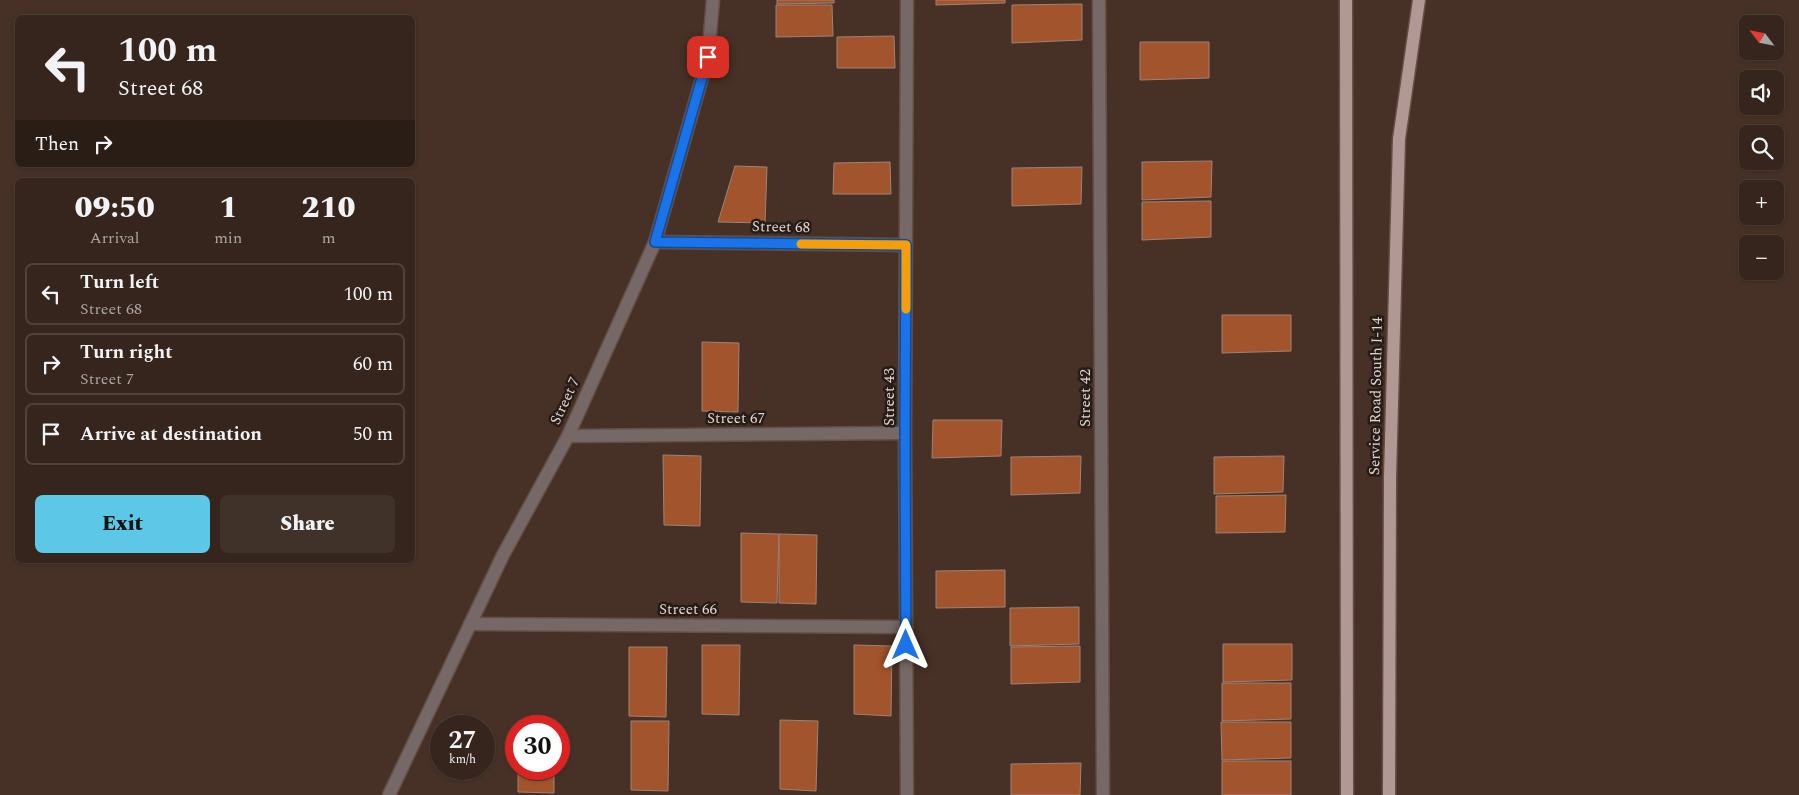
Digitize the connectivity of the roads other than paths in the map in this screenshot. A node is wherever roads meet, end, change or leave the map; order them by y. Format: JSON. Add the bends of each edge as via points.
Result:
{"nodes":[{"id":1,"x":713,"y":0,"type":"edge"},
{"id":2,"x":907,"y":0,"type":"edge"},
{"id":3,"x":1099,"y":0,"type":"edge"},
{"id":4,"x":1346,"y":0,"type":"edge"},
{"id":5,"x":1419,"y":0,"type":"edge"},
{"id":6,"x":655,"y":242,"type":"junction"},
{"id":7,"x":906,"y":245,"type":"junction"},
{"id":8,"x":905,"y":433,"type":"junction"},
{"id":9,"x":568,"y":436,"type":"junction"},
{"id":10,"x":470,"y":624,"type":"junction"},
{"id":11,"x":906,"y":627,"type":"junction"},
{"id":12,"x":389,"y":795,"type":"edge"},
{"id":13,"x":907,"y":795,"type":"edge"},
{"id":14,"x":1103,"y":795,"type":"edge"},
{"id":15,"x":1347,"y":795,"type":"edge"},
{"id":16,"x":1389,"y":795,"type":"edge"}],
"edges":[{"from":1,"to":6,"type":"street","name":"Street 7","via":[[708,57]]},
{"from":2,"to":7,"type":"street","name":"Street 43"},
{"from":3,"to":14,"type":"street","name":"Street 42"},
{"from":4,"to":15,"type":"main road","name":"Service Road South I-14"},
{"from":5,"to":16,"type":"main road","name":"Service Road South I-14","via":[[1399,139],[1390,478]]},
{"from":6,"to":7,"type":"street","name":"Street 68"},
{"from":6,"to":9,"type":"street","name":"Street 7"},
{"from":7,"to":8,"type":"street","name":"Street 43"},
{"from":8,"to":9,"type":"street","name":"Street 67"},
{"from":8,"to":11,"type":"street","name":"Street 43"},
{"from":9,"to":10,"type":"street","name":"Street 7","via":[[503,555]]},
{"from":10,"to":11,"type":"street","name":"Street 66"},
{"from":10,"to":12,"type":"street","name":"Street 7"},
{"from":11,"to":13,"type":"street","name":"Street 43"}]}
